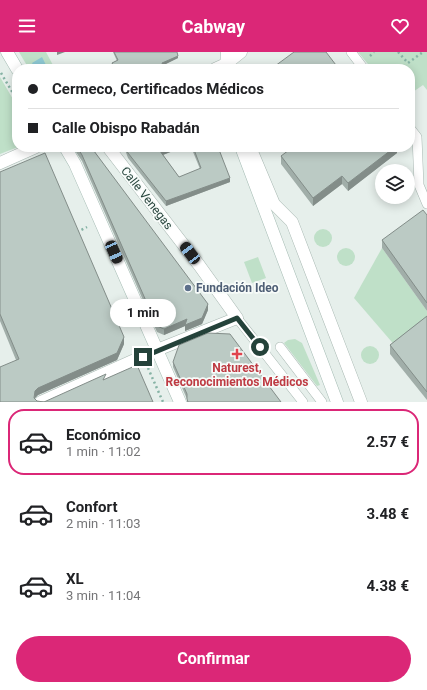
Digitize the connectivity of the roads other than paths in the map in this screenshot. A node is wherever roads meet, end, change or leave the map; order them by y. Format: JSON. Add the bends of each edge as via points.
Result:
{"nodes":[{"id":1,"x":7,"y":52,"type":"edge"},
{"id":2,"x":241,"y":52,"type":"edge"},
{"id":3,"x":351,"y":52,"type":"edge"},
{"id":4,"x":14,"y":64,"type":"edge"},
{"id":5,"x":223,"y":64,"type":"edge"},
{"id":6,"x":360,"y":64,"type":"edge"},
{"id":7,"x":415,"y":134,"type":"edge"},
{"id":8,"x":25,"y":152,"type":"edge"},
{"id":9,"x":68,"y":152,"type":"edge"},
{"id":10,"x":112,"y":152,"type":"edge"},
{"id":11,"x":243,"y":152,"type":"edge"},
{"id":12,"x":252,"y":152,"type":"edge"},
{"id":13,"x":0,"y":163,"type":"edge"},
{"id":14,"x":427,"y":204,"type":"edge"},
{"id":15,"x":237,"y":318,"type":"junction"},
{"id":16,"x":280,"y":347,"type":"dead end"},
{"id":17,"x":158,"y":350,"type":"junction"},
{"id":18,"x":309,"y":387,"type":"junction"},
{"id":19,"x":41,"y":402,"type":"edge"},
{"id":20,"x":180,"y":402,"type":"edge"},
{"id":21,"x":303,"y":402,"type":"edge"},
{"id":22,"x":311,"y":402,"type":"edge"},
{"id":23,"x":322,"y":402,"type":"edge"},
{"id":24,"x":337,"y":402,"type":"edge"},
{"id":25,"x":361,"y":402,"type":"edge"}],
"edges":[{"from":1,"to":4,"type":"street"},
{"from":2,"to":5,"type":"street"},
{"from":3,"to":6,"type":"lane"},
{"from":7,"to":14,"type":"lane","via":[[419,185]]},
{"from":8,"to":13,"type":"street"},
{"from":9,"to":17,"type":"street"},
{"from":10,"to":15,"type":"street","name":"Calle Venegas"},
{"from":11,"to":24,"type":"street"},
{"from":12,"to":25,"type":"street","via":[[274,204],[292,222]]},
{"from":15,"to":17,"type":"street"},
{"from":15,"to":21,"type":"lane","name":"Calle Venegas"},
{"from":16,"to":18,"type":"lane"},
{"from":17,"to":19,"type":"street"},
{"from":17,"to":20,"type":"street"},
{"from":18,"to":22,"type":"lane"},
{"from":18,"to":23,"type":"lane"}]}
